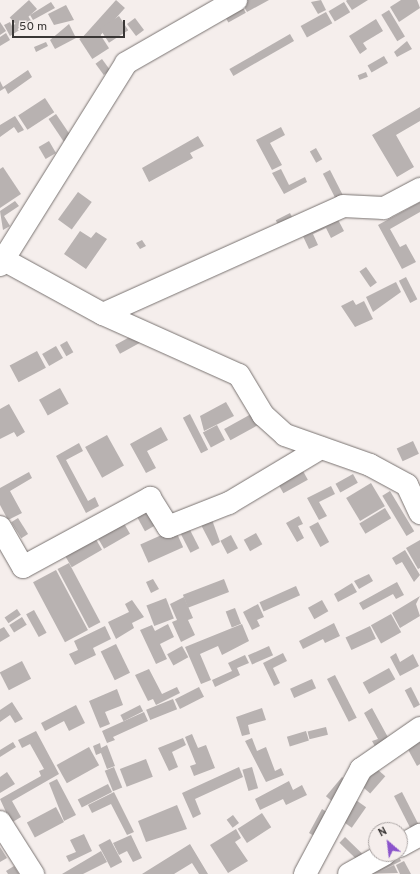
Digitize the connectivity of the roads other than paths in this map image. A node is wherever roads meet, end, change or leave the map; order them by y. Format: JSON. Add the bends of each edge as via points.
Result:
{"nodes":[{"id":1,"x":236,"y":0,"type":"edge"},
{"id":2,"x":420,"y":189,"type":"edge"},
{"id":3,"x":3,"y":263,"type":"edge"},
{"id":4,"x":103,"y":314,"type":"junction"},
{"id":5,"x":320,"y":448,"type":"junction"},
{"id":6,"x":413,"y":484,"type":"edge"},
{"id":7,"x":420,"y":514,"type":"edge"},
{"id":8,"x":0,"y":527,"type":"edge"},
{"id":9,"x":420,"y":728,"type":"edge"},
{"id":10,"x":0,"y":822,"type":"edge"},
{"id":11,"x":420,"y":835,"type":"edge"},
{"id":12,"x":408,"y":842,"type":"edge"},
{"id":13,"x":371,"y":862,"type":"edge"},
{"id":14,"x":33,"y":874,"type":"edge"},
{"id":15,"x":305,"y":874,"type":"edge"},
{"id":16,"x":349,"y":874,"type":"edge"}],
"edges":[{"from":1,"to":3,"type":"street","via":[[126,63]]},
{"from":2,"to":4,"type":"street","via":[[384,208],[343,206]]},
{"from":3,"to":4,"type":"street"},
{"from":4,"to":5,"type":"street","via":[[239,375],[263,415],[285,435]]},
{"from":5,"to":6,"type":"street","via":[[370,465]]},
{"from":5,"to":8,"type":"street","via":[[229,503],[168,527],[150,498],[23,566]]},
{"from":6,"to":7,"type":"street"},
{"from":9,"to":15,"type":"street","via":[[361,769]]},
{"from":10,"to":14,"type":"street"},
{"from":11,"to":12,"type":"street"},
{"from":13,"to":16,"type":"street"}]}
